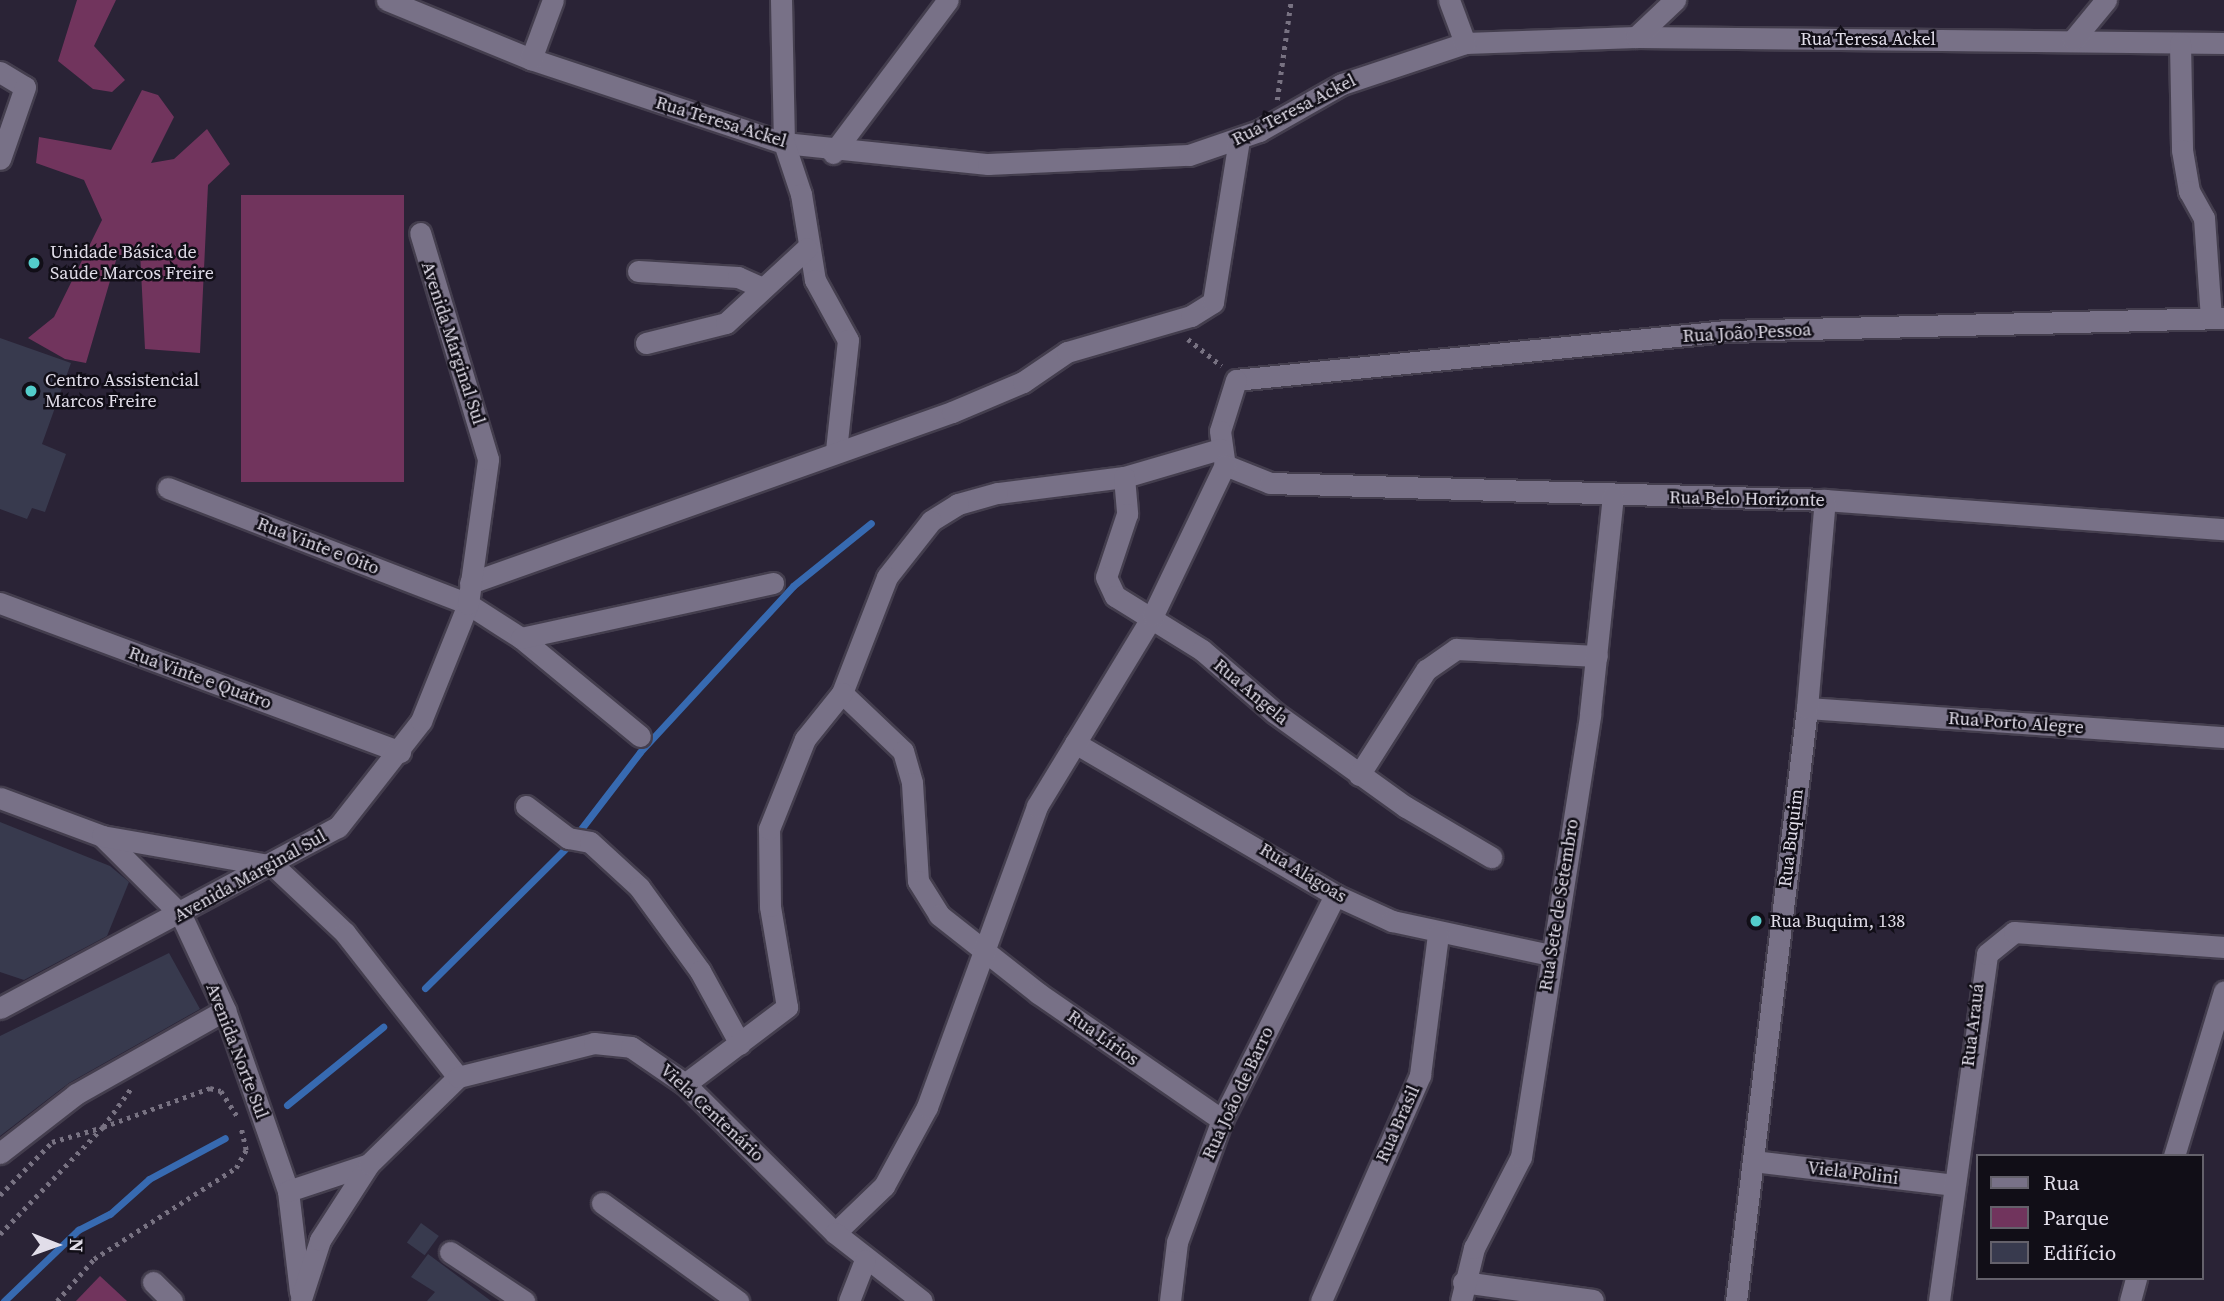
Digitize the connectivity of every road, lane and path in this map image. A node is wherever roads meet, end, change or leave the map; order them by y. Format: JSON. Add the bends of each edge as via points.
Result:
{"nodes":[{"id":1,"x":387,"y":0,"type":"edge"},
{"id":2,"x":553,"y":0,"type":"edge"},
{"id":3,"x":781,"y":0,"type":"edge"},
{"id":4,"x":948,"y":0,"type":"edge"},
{"id":5,"x":1292,"y":0,"type":"edge"},
{"id":6,"x":1449,"y":0,"type":"edge"},
{"id":7,"x":1675,"y":0,"type":"edge"},
{"id":8,"x":2106,"y":0,"type":"edge"},
{"id":9,"x":1636,"y":37,"type":"junction"},
{"id":10,"x":2073,"y":40,"type":"junction"},
{"id":11,"x":1465,"y":43,"type":"junction"},
{"id":12,"x":2180,"y":43,"type":"junction"},
{"id":13,"x":2224,"y":43,"type":"edge"},
{"id":14,"x":531,"y":59,"type":"junction"},
{"id":15,"x":0,"y":72,"type":"edge"},
{"id":16,"x":1276,"y":121,"type":"junction"},
{"id":17,"x":1239,"y":140,"type":"junction"},
{"id":18,"x":783,"y":143,"type":"junction"},
{"id":19,"x":833,"y":153,"type":"junction"},
{"id":20,"x":0,"y":159,"type":"edge"},
{"id":21,"x":420,"y":233,"type":"dead end"},
{"id":22,"x":807,"y":248,"type":"junction"},
{"id":23,"x":638,"y":271,"type":"dead end"},
{"id":24,"x":763,"y":288,"type":"junction"},
{"id":25,"x":2218,"y":318,"type":"edge"},
{"id":26,"x":1181,"y":319,"type":"junction"},
{"id":27,"x":646,"y":343,"type":"dead end"},
{"id":28,"x":1233,"y":382,"type":"junction"},
{"id":29,"x":836,"y":450,"type":"junction"},
{"id":30,"x":1223,"y":457,"type":"junction"},
{"id":31,"x":1124,"y":477,"type":"junction"},
{"id":32,"x":168,"y":488,"type":"dead end"},
{"id":33,"x":1614,"y":496,"type":"junction"},
{"id":34,"x":1825,"y":500,"type":"junction"},
{"id":35,"x":2224,"y":529,"type":"edge"},
{"id":36,"x":773,"y":583,"type":"dead end"},
{"id":37,"x":469,"y":594,"type":"junction"},
{"id":38,"x":0,"y":603,"type":"edge"},
{"id":39,"x":1153,"y":615,"type":"junction"},
{"id":40,"x":521,"y":638,"type":"junction"},
{"id":41,"x":1597,"y":656,"type":"junction"},
{"id":42,"x":842,"y":693,"type":"junction"},
{"id":43,"x":1807,"y":708,"type":"junction"},
{"id":44,"x":640,"y":736,"type":"dead end"},
{"id":45,"x":2224,"y":737,"type":"edge"},
{"id":46,"x":1076,"y":743,"type":"junction"},
{"id":47,"x":400,"y":752,"type":"junction"},
{"id":48,"x":1359,"y":775,"type":"junction"},
{"id":49,"x":0,"y":798,"type":"edge"},
{"id":50,"x":526,"y":806,"type":"dead end"},
{"id":51,"x":102,"y":836,"type":"junction"},
{"id":52,"x":1491,"y":857,"type":"dead end"},
{"id":53,"x":274,"y":866,"type":"junction"},
{"id":54,"x":1335,"y":895,"type":"junction"},
{"id":55,"x":181,"y":915,"type":"junction"},
{"id":56,"x":1438,"y":936,"type":"junction"},
{"id":57,"x":2224,"y":947,"type":"edge"},
{"id":58,"x":987,"y":953,"type":"junction"},
{"id":59,"x":1550,"y":955,"type":"junction"},
{"id":60,"x":2224,"y":991,"type":"edge"},
{"id":61,"x":0,"y":1007,"type":"edge"},
{"id":62,"x":225,"y":1010,"type":"junction"},
{"id":63,"x":740,"y":1044,"type":"junction"},
{"id":64,"x":139,"y":1077,"type":"dead end"},
{"id":65,"x":458,"y":1077,"type":"junction"},
{"id":66,"x":685,"y":1084,"type":"junction"},
{"id":67,"x":1222,"y":1120,"type":"junction"},
{"id":68,"x":103,"y":1128,"type":"junction"},
{"id":69,"x":0,"y":1153,"type":"edge"},
{"id":70,"x":2175,"y":1154,"type":"edge"},
{"id":71,"x":1753,"y":1161,"type":"junction"},
{"id":72,"x":369,"y":1164,"type":"junction"},
{"id":73,"x":1953,"y":1185,"type":"junction"},
{"id":74,"x":288,"y":1191,"type":"junction"},
{"id":75,"x":0,"y":1195,"type":"edge"},
{"id":76,"x":603,"y":1203,"type":"dead end"},
{"id":77,"x":835,"y":1233,"type":"junction"},
{"id":78,"x":0,"y":1234,"type":"edge"},
{"id":79,"x":450,"y":1252,"type":"dead end"},
{"id":80,"x":865,"y":1260,"type":"junction"},
{"id":81,"x":2135,"y":1280,"type":"edge"},
{"id":82,"x":153,"y":1282,"type":"dead end"},
{"id":83,"x":1462,"y":1291,"type":"edge"},
{"id":84,"x":301,"y":1300,"type":"edge"},
{"id":85,"x":1593,"y":1300,"type":"edge"},
{"id":86,"x":57,"y":1301,"type":"edge"},
{"id":87,"x":172,"y":1301,"type":"edge"},
{"id":88,"x":524,"y":1301,"type":"edge"},
{"id":89,"x":738,"y":1301,"type":"edge"},
{"id":90,"x":849,"y":1301,"type":"edge"},
{"id":91,"x":922,"y":1301,"type":"edge"},
{"id":92,"x":1170,"y":1301,"type":"edge"},
{"id":93,"x":1321,"y":1301,"type":"edge"},
{"id":94,"x":1736,"y":1301,"type":"edge"},
{"id":95,"x":1939,"y":1301,"type":"edge"},
{"id":96,"x":2130,"y":1301,"type":"edge"}],
"edges":[{"from":1,"to":14,"type":"street","name":"Rua Teresa Ackel"},
{"from":2,"to":14,"type":"street"},
{"from":3,"to":18,"type":"street"},
{"from":4,"to":19,"type":"street"},
{"from":5,"to":16,"type":"path","via":[[1291,33],[1277,73]]},
{"from":6,"to":11,"type":"street"},
{"from":7,"to":9,"type":"street"},
{"from":8,"to":10,"type":"street"},
{"from":9,"to":10,"type":"street","name":"Rua Teresa Ackel"},
{"from":9,"to":11,"type":"street","name":"Rua Teresa Ackel"},
{"from":10,"to":12,"type":"street","name":"Rua Teresa Ackel"},
{"from":11,"to":16,"type":"street","name":"Rua Teresa Ackel","via":[[1342,84]]},
{"from":12,"to":13,"type":"street","name":"Rua Teresa Ackel"},
{"from":12,"to":25,"type":"street","via":[[2182,150],[2189,191],[2204,218]]},
{"from":14,"to":18,"type":"street","name":"Rua Teresa Ackel"},
{"from":15,"to":20,"type":"street","via":[[24,84]]},
{"from":16,"to":17,"type":"street","name":"Rua Teresa Ackel"},
{"from":17,"to":19,"type":"street","name":"Rua Teresa Ackel","via":[[1189,155],[988,164]]},
{"from":17,"to":26,"type":"street","via":[[1213,302]]},
{"from":18,"to":19,"type":"street","name":"Rua Teresa Ackel"},
{"from":18,"to":22,"type":"street","via":[[801,194]]},
{"from":21,"to":37,"type":"street","name":"Avenida Marginal Sul","via":[[488,459]]},
{"from":22,"to":24,"type":"street"},
{"from":22,"to":29,"type":"street","via":[[815,280],[848,340]]},
{"from":23,"to":24,"type":"street","via":[[738,277]]},
{"from":24,"to":27,"type":"street","via":[[712,330]]},
{"from":25,"to":28,"type":"street","name":"Rua João Pessoa","via":[[1726,331]]},
{"from":26,"to":28,"type":"path","via":[[1187,338],[1213,353]]},
{"from":26,"to":29,"type":"street","via":[[1066,352],[1023,382],[953,412]]},
{"from":28,"to":30,"type":"street","via":[[1222,414]]},
{"from":29,"to":37,"type":"street"},
{"from":30,"to":31,"type":"street"},
{"from":30,"to":33,"type":"street","name":"Rua Belo Horizonte","via":[[1270,483]]},
{"from":30,"to":39,"type":"street"},
{"from":31,"to":39,"type":"street","name":"Rua Angela","via":[[1127,514],[1108,560],[1107,583],[1115,596]]},
{"from":31,"to":42,"type":"street","via":[[997,493],[958,503],[931,521],[887,578]]},
{"from":32,"to":37,"type":"street","name":"Rua Vinte e Oito"},
{"from":33,"to":34,"type":"street","name":"Rua Belo Horizonte"},
{"from":33,"to":41,"type":"street","name":"Rua Sete de Setembro"},
{"from":34,"to":35,"type":"street","name":"Rua Belo Horizonte"},
{"from":34,"to":43,"type":"street","name":"Rua Buquim"},
{"from":36,"to":40,"type":"street"},
{"from":37,"to":40,"type":"street","name":"Rua Vinte e Oito"},
{"from":37,"to":47,"type":"street","name":"Avenida Marginal Sul","via":[[436,689]]},
{"from":38,"to":47,"type":"street","name":"Rua Vinte e Quatro"},
{"from":39,"to":46,"type":"street"},
{"from":39,"to":48,"type":"street","name":"Rua Angela"},
{"from":40,"to":44,"type":"street","name":"Rua Vinte e Oito"},
{"from":41,"to":48,"type":"street","via":[[1456,649],[1426,670]]},
{"from":41,"to":59,"type":"street","name":"Rua Sete de Setembro"},
{"from":42,"to":58,"type":"street","name":"Rua Lírios","via":[[903,751],[912,783],[918,881],[929,903]]},
{"from":42,"to":63,"type":"street","via":[[805,739],[769,829],[770,906],[787,1007]]},
{"from":43,"to":45,"type":"street","name":"Rua Porto Alegre"},
{"from":43,"to":71,"type":"street","name":"Rua Buquim"},
{"from":46,"to":54,"type":"street","name":"Rua Alagoas"},
{"from":46,"to":58,"type":"street","via":[[1037,806]]},
{"from":47,"to":53,"type":"street","name":"Avenida Marginal Sul","via":[[338,827]]},
{"from":48,"to":52,"type":"street","name":"Rua Angela"},
{"from":49,"to":51,"type":"street","name":"Avenida Norte Sul"},
{"from":50,"to":63,"type":"street","via":[[568,838],[590,842],[639,887],[700,971]]},
{"from":51,"to":53,"type":"street","name":"Avenida Norte Sul"},
{"from":51,"to":55,"type":"street","name":"Avenida Norte Sul"},
{"from":53,"to":55,"type":"street","name":"Avenida Marginal Sul"},
{"from":53,"to":65,"type":"street","via":[[345,933]]},
{"from":54,"to":56,"type":"street","name":"Rua Alagoas"},
{"from":54,"to":67,"type":"street","name":"Rua João de Barro"},
{"from":55,"to":61,"type":"street","name":"Avenida Marginal Sul"},
{"from":55,"to":62,"type":"street","name":"Avenida Norte Sul"},
{"from":56,"to":59,"type":"street","name":"Rua Alagoas"},
{"from":56,"to":93,"type":"street","name":"Rua Brasil","via":[[1420,1075]]},
{"from":57,"to":73,"type":"street","name":"Rua Arauá","via":[[2014,932],[1999,940],[1980,968]]},
{"from":58,"to":67,"type":"street","name":"Rua Lírios"},
{"from":58,"to":77,"type":"street","via":[[921,1119],[884,1186]]},
{"from":59,"to":83,"type":"street","name":"Rua Sete de Setembro","via":[[1521,1157]]},
{"from":60,"to":70,"type":"street"},
{"from":62,"to":69,"type":"street","via":[[76,1094]]},
{"from":62,"to":74,"type":"street","name":"Avenida Norte Sul"},
{"from":63,"to":66,"type":"street"},
{"from":64,"to":68,"type":"path"},
{"from":65,"to":66,"type":"street","name":"Viela Centenário","via":[[594,1043],[631,1047]]},
{"from":65,"to":72,"type":"street"},
{"from":66,"to":77,"type":"street","name":"Viela Centenário"},
{"from":67,"to":92,"type":"street","name":"Rua João de Barro","via":[[1177,1242]]},
{"from":68,"to":75,"type":"path","via":[[52,1142]]},
{"from":68,"to":78,"type":"path"},
{"from":68,"to":86,"type":"path","via":[[210,1088],[221,1091],[240,1122],[246,1150],[236,1168],[138,1237],[94,1259]]},
{"from":71,"to":73,"type":"street","name":"Viela Polini"},
{"from":71,"to":94,"type":"street","name":"Rua Buquim"},
{"from":72,"to":74,"type":"street"},
{"from":72,"to":84,"type":"street","via":[[320,1240]]},
{"from":73,"to":95,"type":"street","name":"Rua Arauá"},
{"from":74,"to":84,"type":"street","name":"Avenida Norte Sul"},
{"from":76,"to":89,"type":"street"},
{"from":77,"to":80,"type":"street","name":"Viela Centenário"},
{"from":79,"to":88,"type":"street"},
{"from":80,"to":90,"type":"street"},
{"from":80,"to":91,"type":"street","name":"Viela Centenário"},
{"from":81,"to":96,"type":"street"},
{"from":82,"to":87,"type":"street"},
{"from":83,"to":85,"type":"street"}]}
